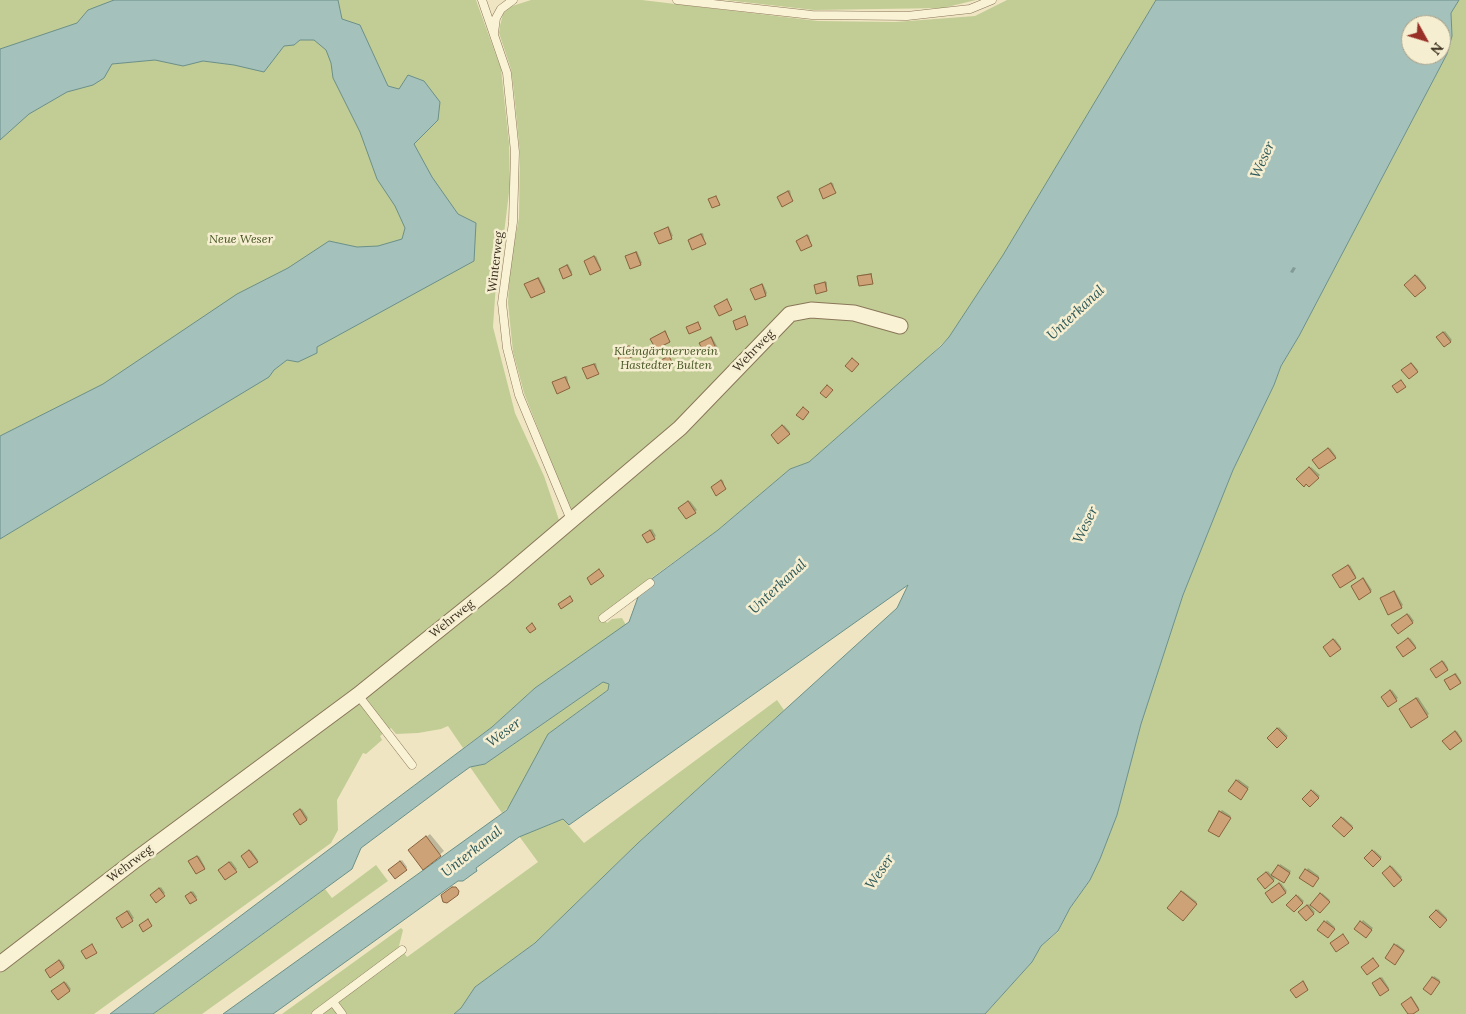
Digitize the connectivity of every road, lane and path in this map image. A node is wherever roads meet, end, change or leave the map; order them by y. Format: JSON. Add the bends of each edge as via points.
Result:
{"nodes":[{"id":1,"x":482,"y":0,"type":"edge"},
{"id":2,"x":513,"y":0,"type":"edge"},
{"id":3,"x":677,"y":0,"type":"edge"},
{"id":4,"x":992,"y":0,"type":"edge"},
{"id":5,"x":493,"y":34,"type":"junction"},
{"id":6,"x":900,"y":326,"type":"dead end"},
{"id":7,"x":571,"y":520,"type":"junction"},
{"id":8,"x":650,"y":583,"type":"dead end"},
{"id":9,"x":603,"y":618,"type":"dead end"},
{"id":10,"x":358,"y":695,"type":"junction"},
{"id":11,"x":412,"y":765,"type":"dead end"},
{"id":12,"x":402,"y":950,"type":"dead end"},
{"id":13,"x":0,"y":964,"type":"edge"},
{"id":14,"x":333,"y":1002,"type":"junction"},
{"id":15,"x":316,"y":1014,"type":"edge"},
{"id":16,"x":342,"y":1014,"type":"edge"}],
"edges":[{"from":1,"to":5,"type":"lane","name":"Winterweg"},
{"from":2,"to":5,"type":"lane","via":[[501,9]]},
{"from":3,"to":4,"type":"lane","via":[[812,14],[907,16],[970,9]]},
{"from":5,"to":7,"type":"lane","name":"Winterweg","via":[[507,73],[515,152],[513,222],[502,303],[507,348],[519,395]]},
{"from":6,"to":7,"type":"street","name":"Wehrweg","via":[[854,313],[811,310],[790,314],[680,428]]},
{"from":7,"to":10,"type":"street","name":"Wehrweg"},
{"from":8,"to":9,"type":"lane"},
{"from":10,"to":11,"type":"lane"},
{"from":10,"to":13,"type":"street","name":"Wehrweg"},
{"from":12,"to":14,"type":"lane"},
{"from":14,"to":15,"type":"lane"},
{"from":14,"to":16,"type":"lane"}]}
